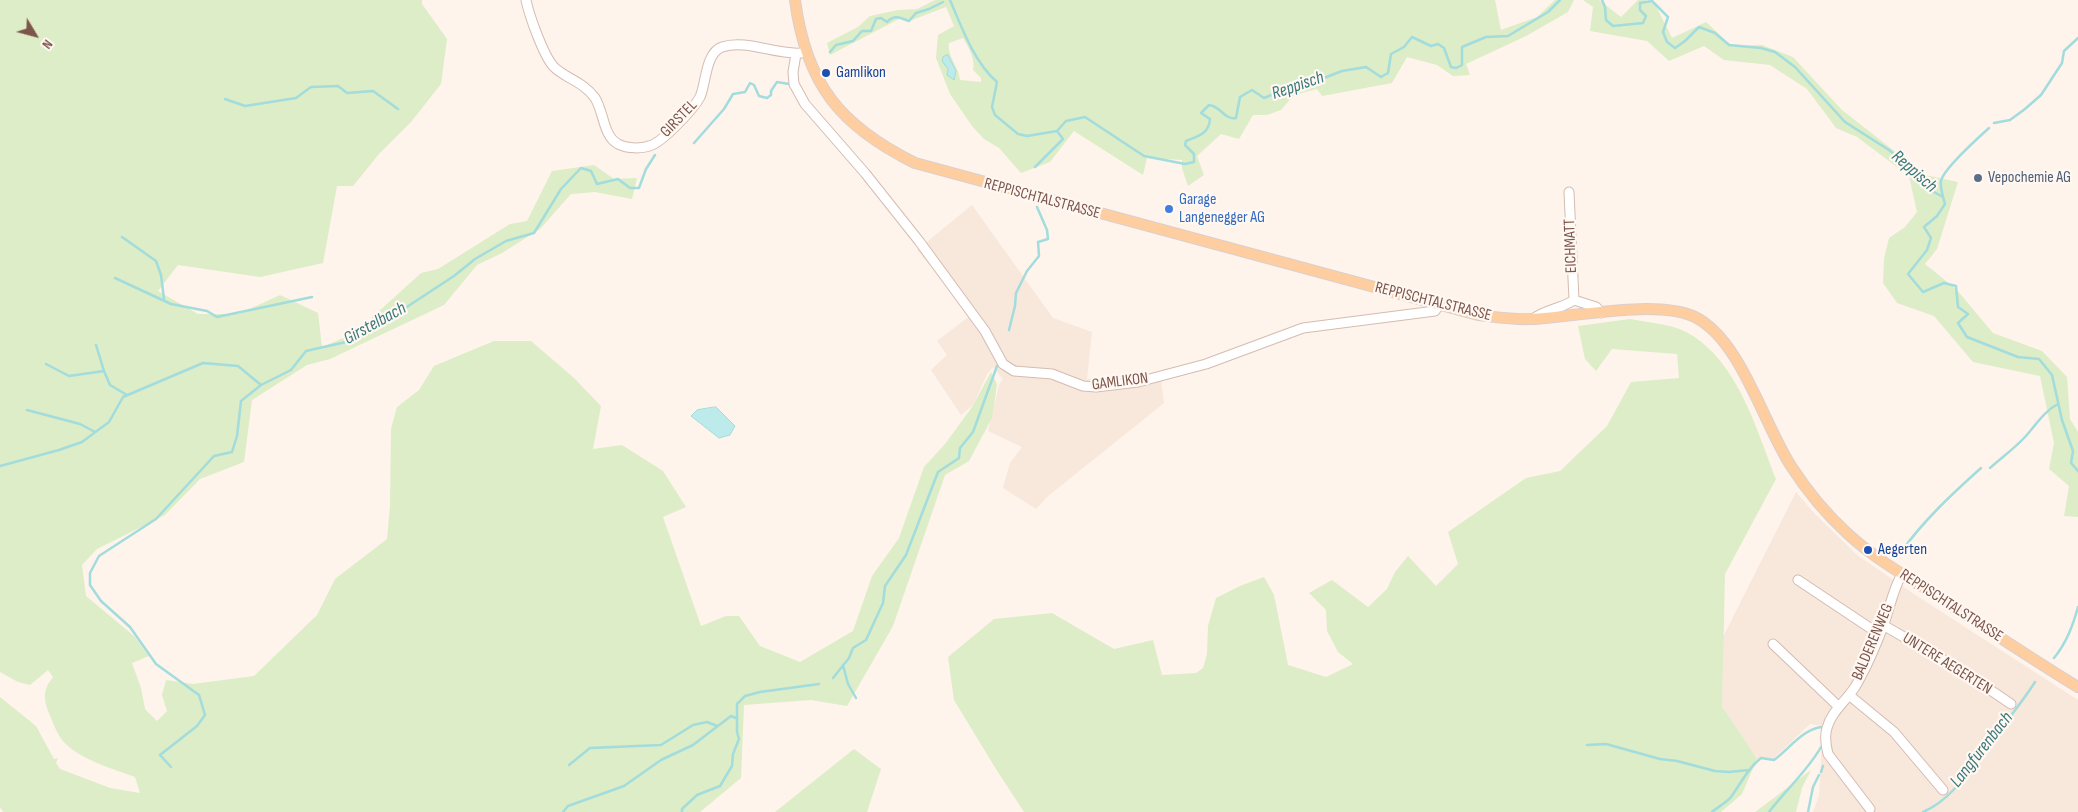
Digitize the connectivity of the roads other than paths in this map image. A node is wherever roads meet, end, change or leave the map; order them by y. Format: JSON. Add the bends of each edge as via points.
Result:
{"nodes":[{"id":1,"x":526,"y":0,"type":"edge"},
{"id":2,"x":795,"y":0,"type":"edge"},
{"id":3,"x":801,"y":54,"type":"junction"},
{"id":4,"x":1569,"y":192,"type":"dead end"},
{"id":5,"x":1574,"y":300,"type":"junction"},
{"id":6,"x":1439,"y":305,"type":"junction"},
{"id":7,"x":1601,"y":313,"type":"junction"},
{"id":8,"x":1533,"y":319,"type":"junction"},
{"id":9,"x":1902,"y":574,"type":"junction"},
{"id":10,"x":1798,"y":580,"type":"dead end"},
{"id":11,"x":1883,"y":625,"type":"junction"},
{"id":12,"x":1879,"y":634,"type":"junction"},
{"id":13,"x":1773,"y":644,"type":"dead end"},
{"id":14,"x":2078,"y":687,"type":"edge"},
{"id":15,"x":1849,"y":695,"type":"junction"},
{"id":16,"x":2011,"y":704,"type":"dead end"},
{"id":17,"x":1839,"y":707,"type":"junction"},
{"id":18,"x":1943,"y":790,"type":"dead end"},
{"id":19,"x":1870,"y":809,"type":"dead end"}],
"edges":[{"from":1,"to":3,"type":"street","name":"GIRSTEL","via":[[528,13],[553,66],[579,82],[602,112],[608,134],[617,144],[632,149],[652,145],[679,123],[700,97],[712,55],[721,48],[742,46]]},
{"from":2,"to":3,"type":"main road","name":"REPPISCHTALSTRASSE"},
{"from":3,"to":6,"type":"main road","name":"REPPISCHTALSTRASSE","via":[[846,116],[873,140],[915,163]]},
{"from":3,"to":6,"type":"street","name":"GAMLIKON","via":[[793,72],[794,84],[805,104],[919,241],[985,331],[1004,364],[1014,371],[1052,374],[1083,386],[1138,382],[1206,364],[1303,328],[1435,311]]},
{"from":4,"to":5,"type":"street","name":"EICHMATT"},
{"from":5,"to":7,"type":"street","via":[[1596,307]]},
{"from":5,"to":8,"type":"street","via":[[1565,307],[1541,313]]},
{"from":6,"to":8,"type":"main road","name":"REPPISCHTALSTRASSE","via":[[1478,315]]},
{"from":7,"to":8,"type":"main road","name":"REPPISCHTALSTRASSE"},
{"from":7,"to":9,"type":"main road","name":"REPPISCHTALSTRASSE","via":[[1643,309],[1680,312],[1716,332],[1737,360],[1788,461],[1818,503],[1853,539]]},
{"from":9,"to":11,"type":"street","name":"BALDERENWEG"},
{"from":9,"to":14,"type":"main road","name":"REPPISCHTALSTRASSE"},
{"from":10,"to":12,"type":"street","name":"UNTERE AEGERTEN"},
{"from":11,"to":12,"type":"street","name":"BALDERENWEG"},
{"from":11,"to":16,"type":"street","name":"UNTERE AEGERTEN","via":[[1961,670]]},
{"from":12,"to":15,"type":"street","name":"BALDERENWEG"},
{"from":13,"to":17,"type":"street"},
{"from":15,"to":17,"type":"street","name":"BALDERENWEG"},
{"from":15,"to":18,"type":"street","via":[[1894,732]]},
{"from":17,"to":19,"type":"street","name":"BALDERENWEG","via":[[1827,728],[1828,754]]}]}
